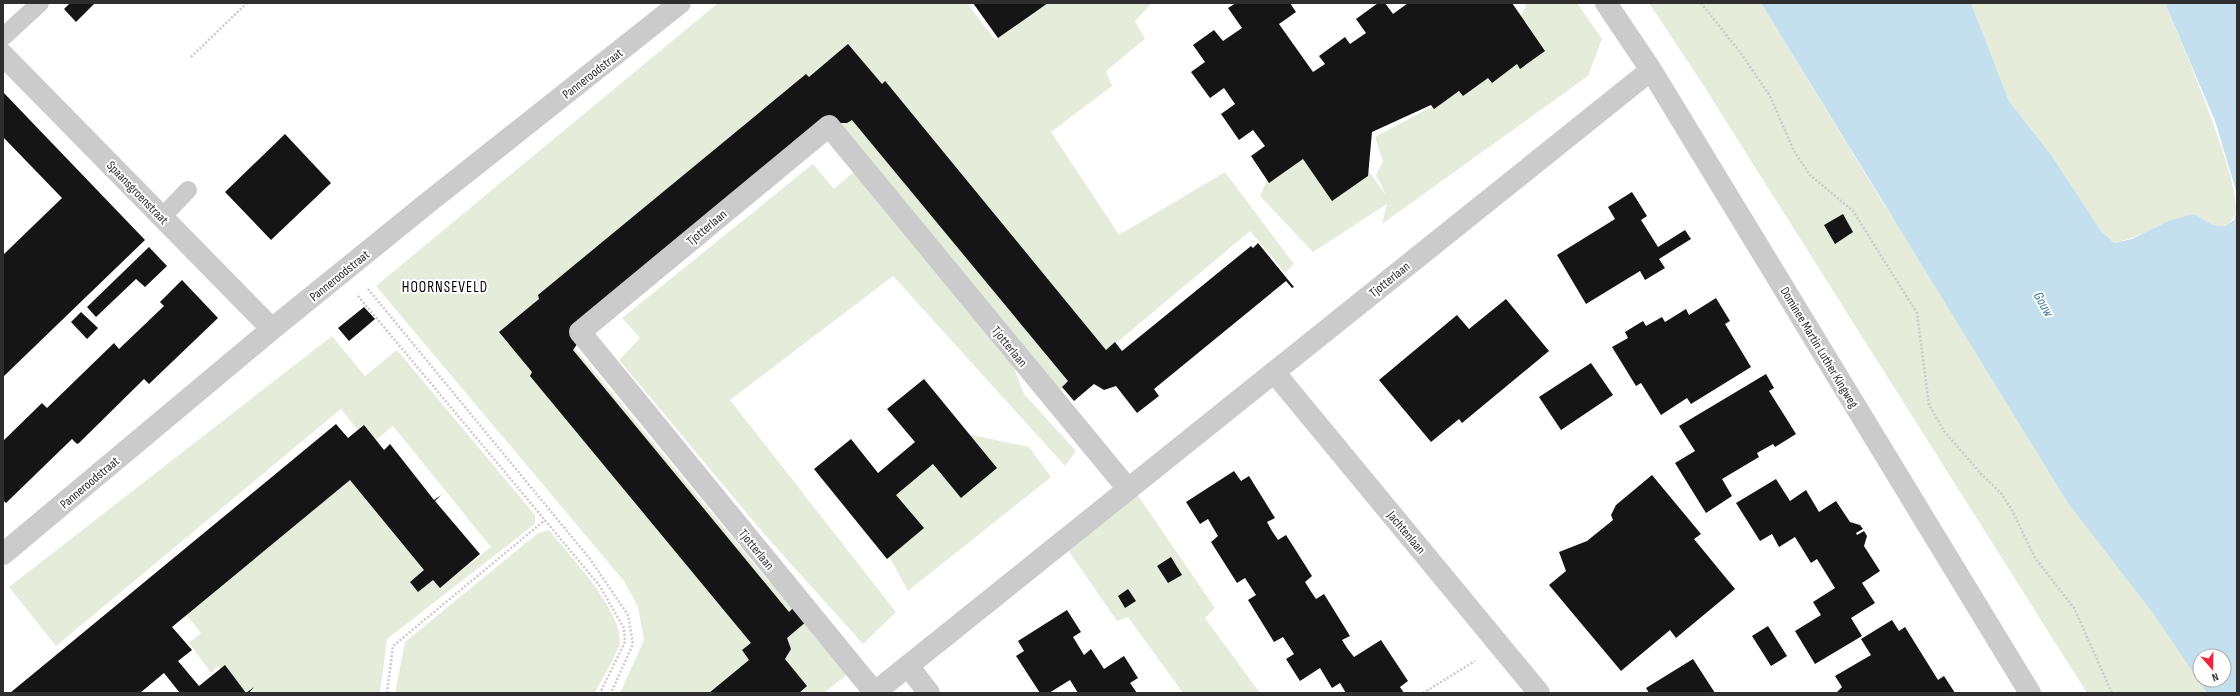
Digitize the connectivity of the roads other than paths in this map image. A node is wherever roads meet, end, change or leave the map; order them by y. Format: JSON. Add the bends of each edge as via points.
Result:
{"nodes":[{"id":1,"x":40,"y":3,"type":"edge"},
{"id":2,"x":680,"y":3,"type":"edge"},
{"id":3,"x":1606,"y":3,"type":"edge"},
{"id":4,"x":3,"y":37,"type":"edge"},
{"id":5,"x":3,"y":55,"type":"edge"},
{"id":6,"x":1651,"y":70,"type":"junction"},
{"id":7,"x":188,"y":190,"type":"dead end"},
{"id":8,"x":162,"y":217,"type":"junction"},
{"id":9,"x":272,"y":329,"type":"junction"},
{"id":10,"x":1274,"y":372,"type":"junction"},
{"id":11,"x":1128,"y":489,"type":"junction"},
{"id":12,"x":3,"y":554,"type":"edge"},
{"id":13,"x":908,"y":666,"type":"junction"},
{"id":14,"x":875,"y":693,"type":"edge"},
{"id":15,"x":929,"y":693,"type":"edge"},
{"id":16,"x":1539,"y":693,"type":"edge"},
{"id":17,"x":2030,"y":693,"type":"edge"}],
"edges":[{"from":1,"to":4,"type":"lane"},
{"from":2,"to":9,"type":"street","name":"Panneroodstraat"},
{"from":3,"to":6,"type":"street","name":"Dominee Martin Luther Kingweg"},
{"from":5,"to":8,"type":"street","name":"Spaansgroenstraat"},
{"from":6,"to":10,"type":"street","name":"Tjotterlaan"},
{"from":6,"to":17,"type":"street","name":"Dominee Martin Luther Kingweg"},
{"from":7,"to":8,"type":"lane"},
{"from":8,"to":9,"type":"street","name":"Spaansgroenstraat"},
{"from":9,"to":12,"type":"street","name":"Panneroodstraat"},
{"from":10,"to":11,"type":"street","name":"Tjotterlaan"},
{"from":10,"to":16,"type":"street","name":"Jachtenlaan"},
{"from":11,"to":13,"type":"street","name":"Tjotterlaan"},
{"from":11,"to":14,"type":"street","name":"Tjotterlaan","via":[[829,126],[580,332]]},
{"from":13,"to":14,"type":"street","name":"Tjotterlaan"},
{"from":13,"to":15,"type":"street"}]}
